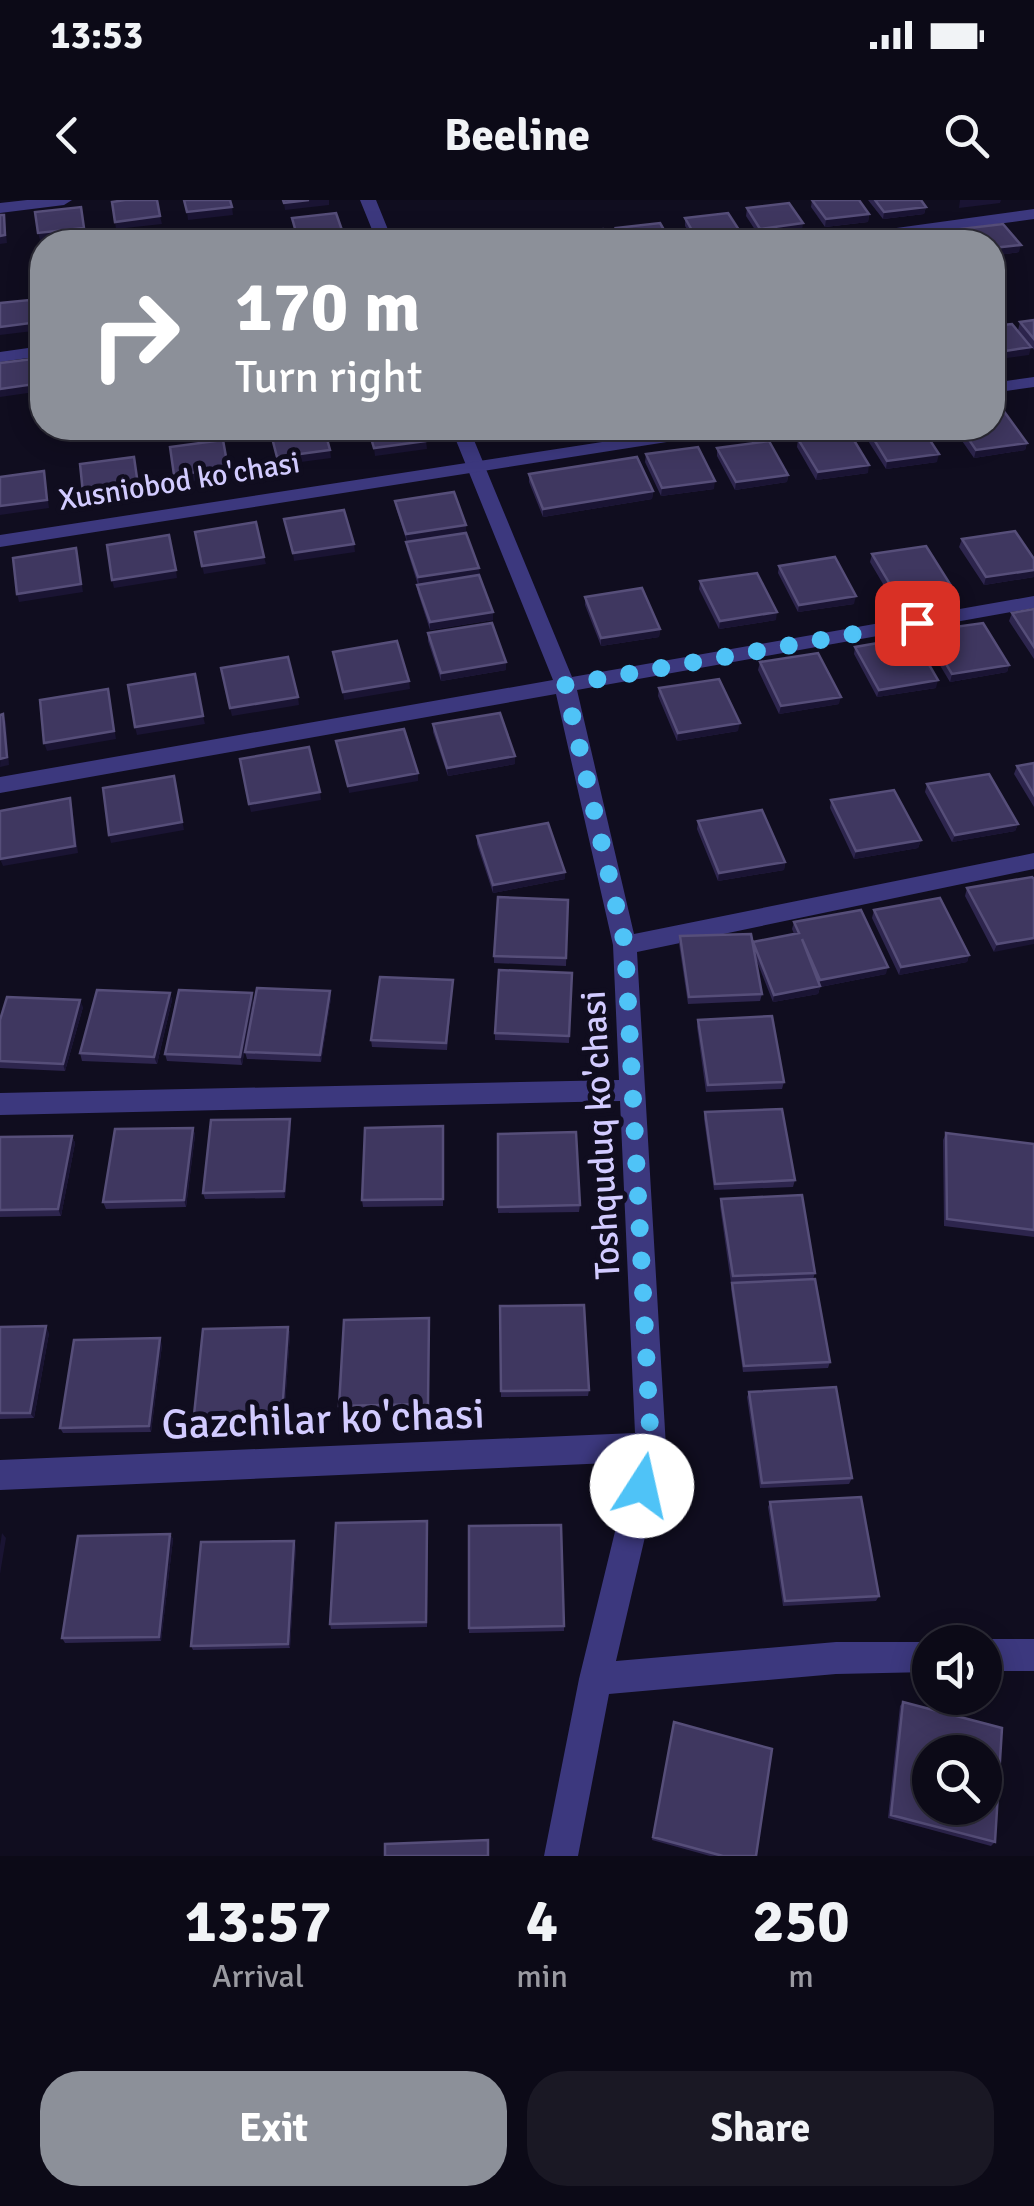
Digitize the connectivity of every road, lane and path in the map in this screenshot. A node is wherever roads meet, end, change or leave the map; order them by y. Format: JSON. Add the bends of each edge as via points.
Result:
{"nodes":[{"id":1,"x":64,"y":200,"type":"edge"},
{"id":2,"x":368,"y":200,"type":"edge"},
{"id":3,"x":0,"y":208,"type":"edge"},
{"id":4,"x":1034,"y":214,"type":"edge"},
{"id":5,"x":380,"y":230,"type":"edge"},
{"id":6,"x":917,"y":230,"type":"edge"},
{"id":7,"x":30,"y":353,"type":"edge"},
{"id":8,"x":0,"y":357,"type":"edge"},
{"id":9,"x":1034,"y":382,"type":"edge"},
{"id":10,"x":1005,"y":386,"type":"edge"},
{"id":11,"x":465,"y":440,"type":"edge"},
{"id":12,"x":641,"y":440,"type":"edge"},
{"id":13,"x":475,"y":464,"type":"junction"},
{"id":14,"x":0,"y":541,"type":"edge"},
{"id":15,"x":1034,"y":602,"type":"edge"},
{"id":16,"x":565,"y":685,"type":"junction"},
{"id":17,"x":0,"y":784,"type":"edge"},
{"id":18,"x":1034,"y":861,"type":"edge"},
{"id":19,"x":625,"y":944,"type":"junction"},
{"id":20,"x":633,"y":1090,"type":"junction"},
{"id":21,"x":0,"y":1104,"type":"edge"},
{"id":22,"x":651,"y":1447,"type":"junction"},
{"id":23,"x":0,"y":1475,"type":"edge"},
{"id":24,"x":1034,"y":1655,"type":"edge"},
{"id":25,"x":912,"y":1656,"type":"edge"},
{"id":26,"x":1002,"y":1656,"type":"edge"},
{"id":27,"x":595,"y":1679,"type":"junction"},
{"id":28,"x":561,"y":1856,"type":"edge"}],
"edges":[{"from":1,"to":3,"type":"street"},
{"from":2,"to":5,"type":"street"},
{"from":4,"to":6,"type":"street"},
{"from":7,"to":8,"type":"street"},
{"from":9,"to":10,"type":"street"},
{"from":11,"to":13,"type":"street","name":"Toshquduq ko'chasi"},
{"from":12,"to":13,"type":"street","name":"Xusniobod ko'chasi"},
{"from":13,"to":14,"type":"street","name":"Xusniobod ko'chasi"},
{"from":13,"to":16,"type":"street","name":"Toshquduq ko'chasi"},
{"from":15,"to":16,"type":"street"},
{"from":16,"to":17,"type":"street"},
{"from":16,"to":19,"type":"street","name":"Toshquduq ko'chasi"},
{"from":18,"to":19,"type":"street"},
{"from":19,"to":20,"type":"street","name":"Toshquduq ko'chasi"},
{"from":20,"to":21,"type":"street"},
{"from":20,"to":22,"type":"street","name":"Toshquduq ko'chasi"},
{"from":22,"to":23,"type":"street","name":"Gazchilar ko'chasi"},
{"from":22,"to":27,"type":"street","name":"Toshquduq ko'chasi"},
{"from":24,"to":26,"type":"street"},
{"from":25,"to":27,"type":"street"},
{"from":27,"to":28,"type":"street","name":"Toshquduq ko'chasi"}]}
